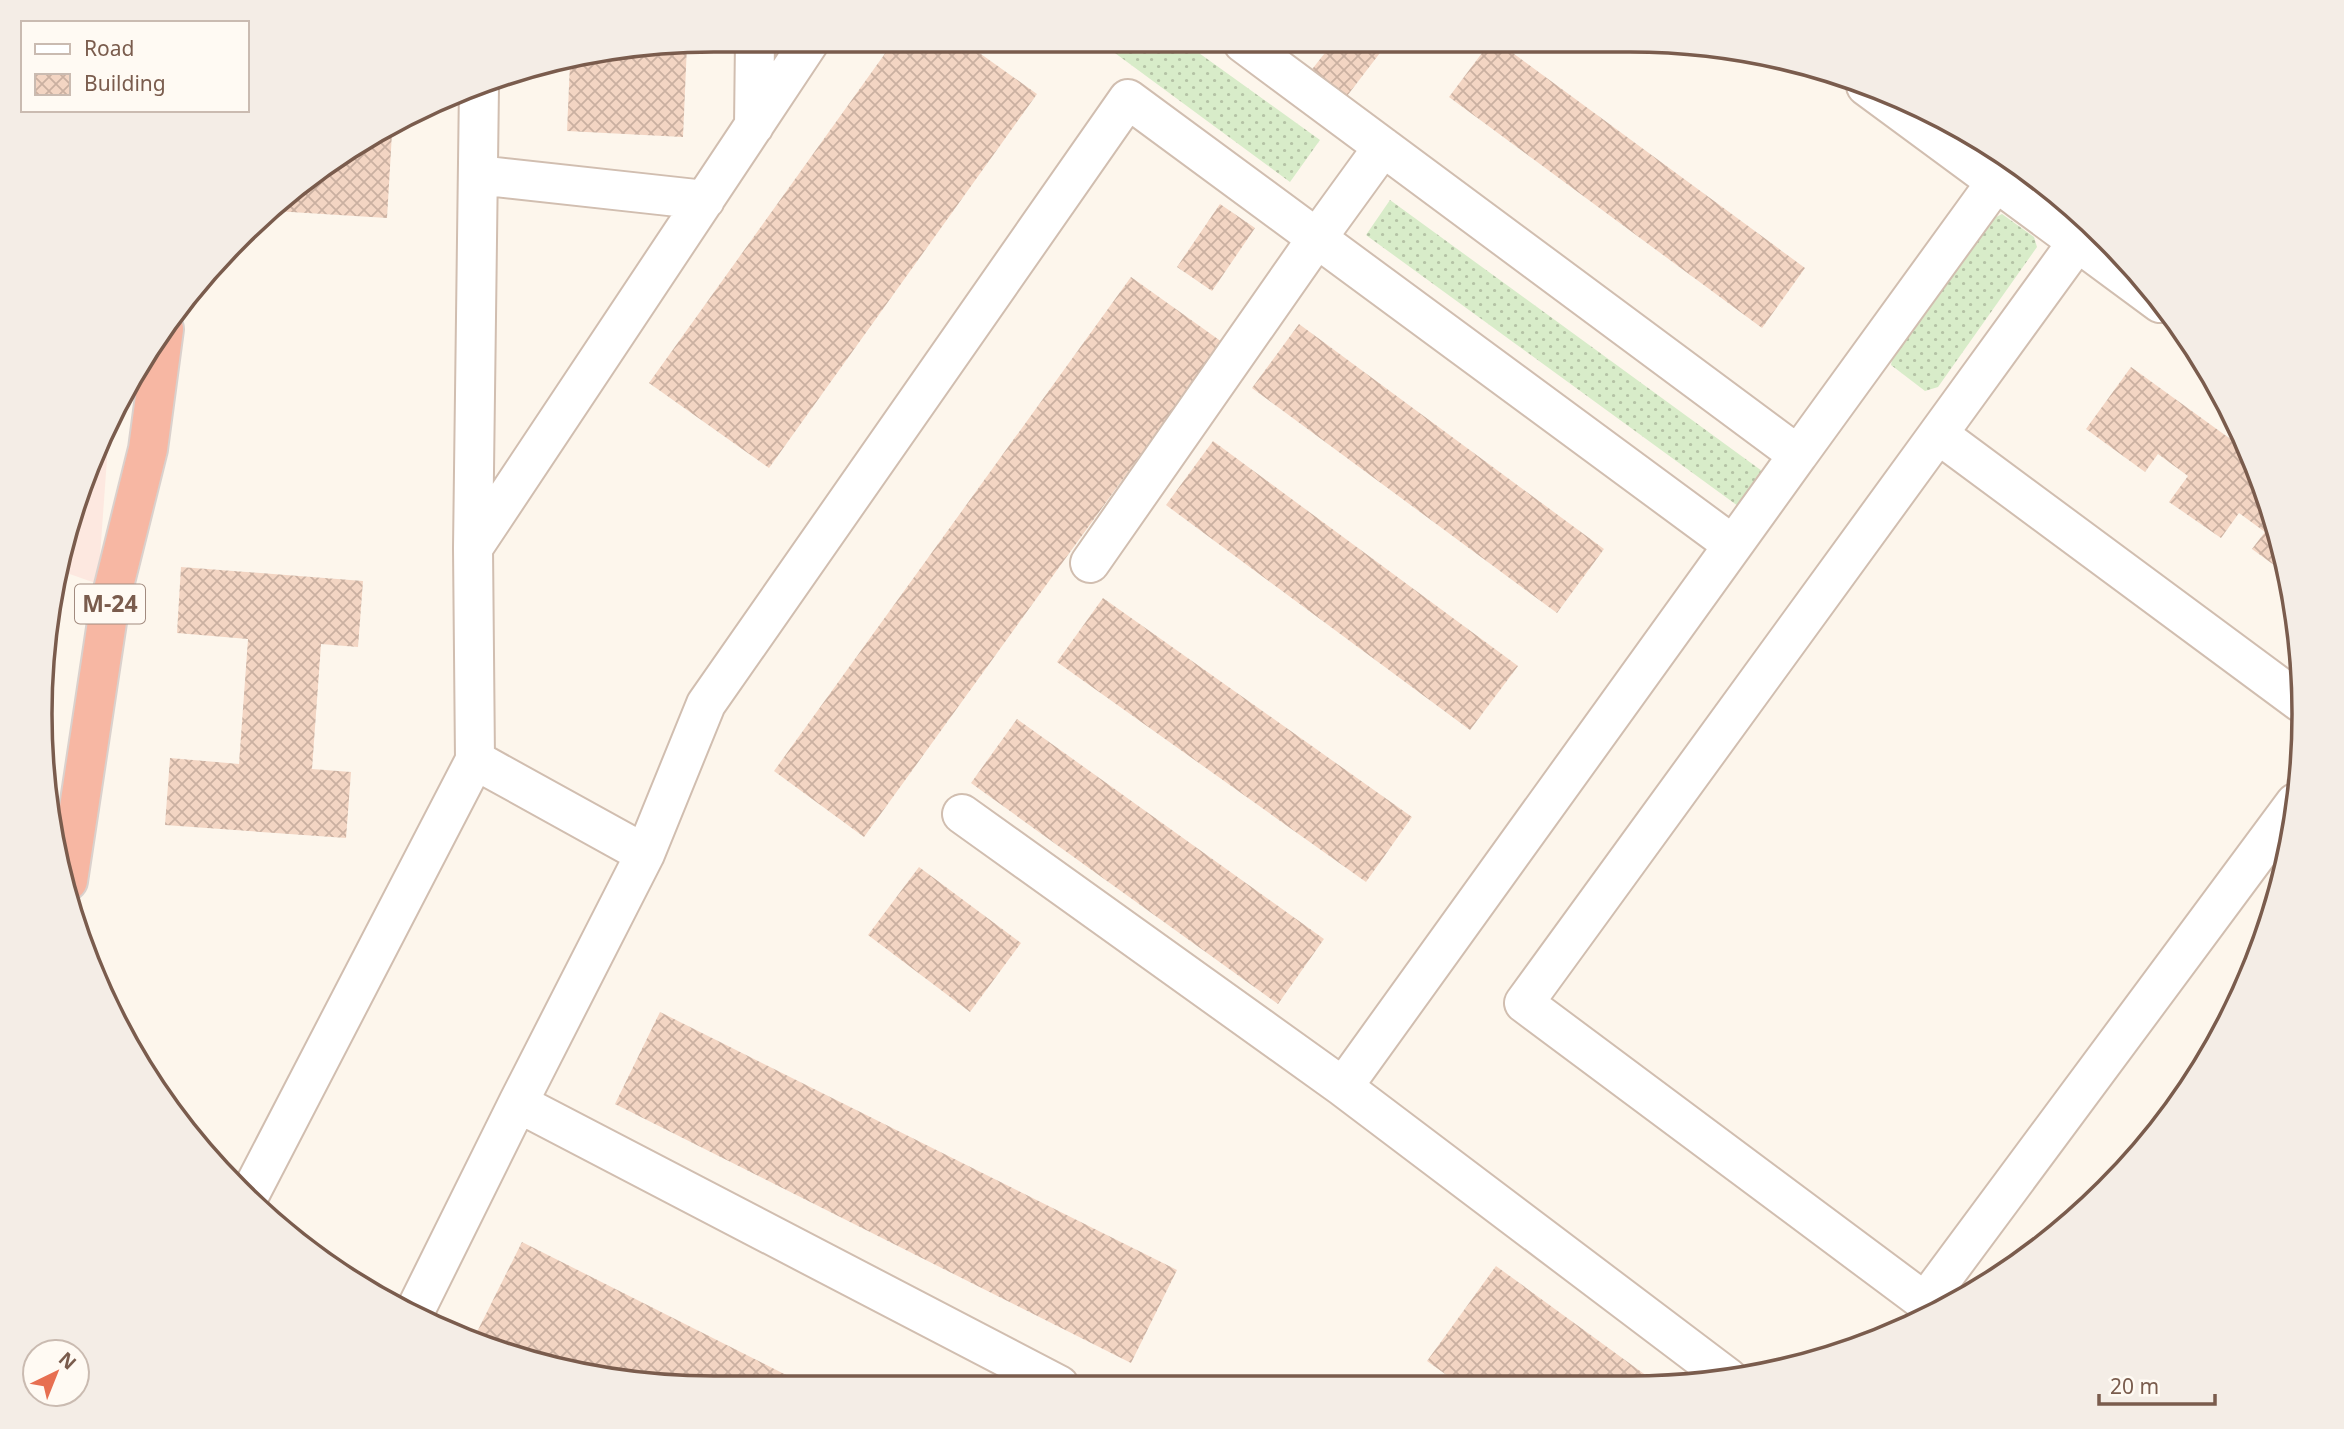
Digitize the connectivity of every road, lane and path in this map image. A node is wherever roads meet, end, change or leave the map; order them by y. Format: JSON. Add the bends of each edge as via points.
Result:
{"nodes":[{"id":1,"x":755,"y":52,"type":"edge"},
{"id":2,"x":803,"y":52,"type":"edge"},
{"id":3,"x":1255,"y":52,"type":"edge"},
{"id":4,"x":479,"y":96,"type":"edge"},
{"id":5,"x":1898,"y":110,"type":"edge"},
{"id":6,"x":754,"y":126,"type":"junction"},
{"id":7,"x":1383,"y":147,"type":"junction"},
{"id":8,"x":478,"y":175,"type":"junction"},
{"id":9,"x":1996,"y":183,"type":"junction"},
{"id":10,"x":705,"y":200,"type":"junction"},
{"id":11,"x":2083,"y":234,"type":"edge"},
{"id":12,"x":1317,"y":238,"type":"junction"},
{"id":13,"x":2105,"y":254,"type":"edge"},
{"id":14,"x":161,"y":352,"type":"edge"},
{"id":15,"x":1938,"y":434,"type":"junction"},
{"id":16,"x":1798,"y":455,"type":"junction"},
{"id":17,"x":1733,"y":545,"type":"junction"},
{"id":18,"x":473,"y":548,"type":"junction"},
{"id":19,"x":1090,"y":563,"type":"dead end"},
{"id":20,"x":2291,"y":695,"type":"edge"},
{"id":21,"x":475,"y":760,"type":"junction"},
{"id":22,"x":962,"y":814,"type":"dead end"},
{"id":23,"x":2283,"y":819,"type":"edge"},
{"id":24,"x":68,"y":843,"type":"edge"},
{"id":25,"x":645,"y":854,"type":"junction"},
{"id":26,"x":1343,"y":1087,"type":"junction"},
{"id":27,"x":518,"y":1103,"type":"junction"},
{"id":28,"x":253,"y":1189,"type":"edge"},
{"id":29,"x":418,"y":1306,"type":"edge"},
{"id":30,"x":1718,"y":1371,"type":"edge"},
{"id":31,"x":1042,"y":1376,"type":"edge"}],
"edges":[{"from":1,"to":6,"type":"lane"},
{"from":2,"to":6,"type":"lane"},
{"from":3,"to":7,"type":"lane"},
{"from":4,"to":8,"type":"lane"},
{"from":5,"to":9,"type":"lane"},
{"from":6,"to":10,"type":"lane"},
{"from":7,"to":12,"type":"lane"},
{"from":7,"to":16,"type":"lane"},
{"from":8,"to":10,"type":"lane"},
{"from":8,"to":18,"type":"lane"},
{"from":9,"to":11,"type":"lane"},
{"from":9,"to":16,"type":"lane"},
{"from":10,"to":18,"type":"lane"},
{"from":11,"to":13,"type":"lane"},
{"from":11,"to":15,"type":"lane"},
{"from":12,"to":17,"type":"lane"},
{"from":12,"to":19,"type":"lane"},
{"from":12,"to":25,"type":"lane","via":[[1128,99],[706,704]]},
{"from":14,"to":24,"type":"highway","number":"М-24","via":[[148,449],[110,602]]},
{"from":15,"to":20,"type":"lane"},
{"from":15,"to":23,"type":"lane","via":[[1524,1003],[1926,1302]]},
{"from":16,"to":17,"type":"lane"},
{"from":17,"to":26,"type":"lane"},
{"from":18,"to":21,"type":"lane"},
{"from":21,"to":25,"type":"lane"},
{"from":21,"to":28,"type":"lane"},
{"from":22,"to":26,"type":"lane"},
{"from":25,"to":27,"type":"lane"},
{"from":26,"to":30,"type":"lane"},
{"from":27,"to":29,"type":"lane"},
{"from":27,"to":31,"type":"lane"}]}
